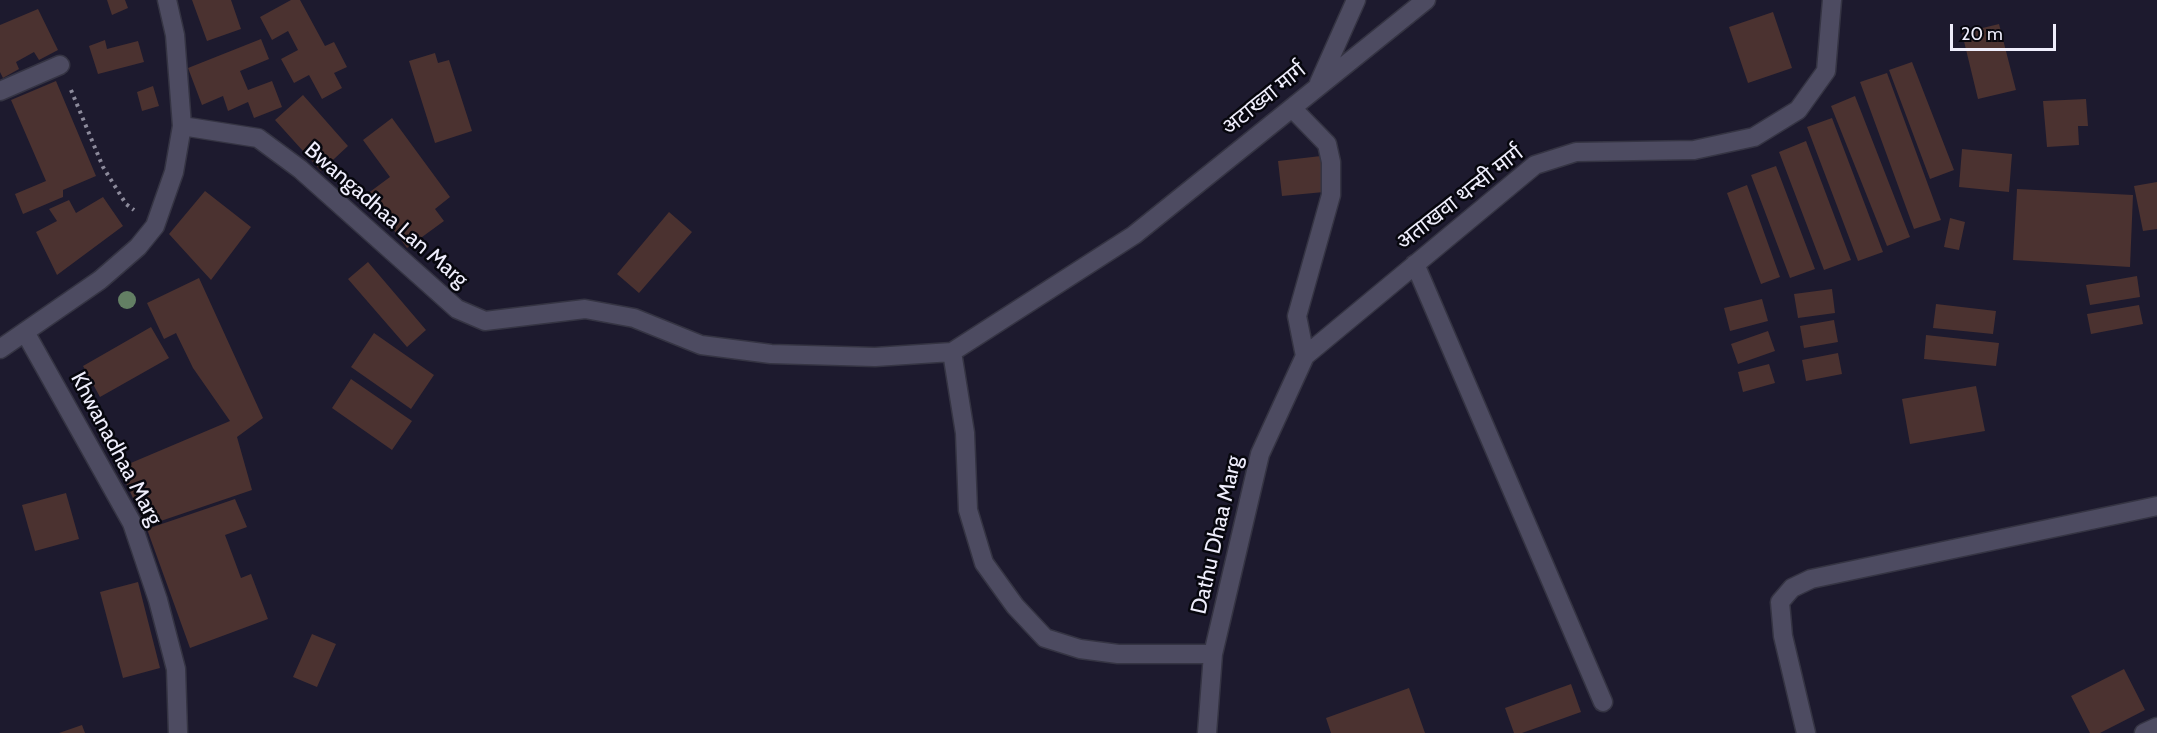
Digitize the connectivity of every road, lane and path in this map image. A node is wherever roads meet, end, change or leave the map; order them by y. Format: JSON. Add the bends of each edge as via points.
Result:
{"nodes":[{"id":1,"x":167,"y":0,"type":"edge"},
{"id":2,"x":1356,"y":0,"type":"edge"},
{"id":3,"x":1426,"y":0,"type":"edge"},
{"id":4,"x":1832,"y":0,"type":"edge"},
{"id":5,"x":60,"y":64,"type":"joint"},
{"id":6,"x":1317,"y":87,"type":"junction"},
{"id":7,"x":0,"y":91,"type":"edge"},
{"id":8,"x":1292,"y":108,"type":"junction"},
{"id":9,"x":182,"y":126,"type":"junction"},
{"id":10,"x":155,"y":226,"type":"junction"},
{"id":11,"x":1134,"y":235,"type":"joint"},
{"id":12,"x":1415,"y":264,"type":"junction"},
{"id":13,"x":25,"y":332,"type":"junction"},
{"id":14,"x":0,"y":349,"type":"edge"},
{"id":15,"x":952,"y":352,"type":"junction"},
{"id":16,"x":1305,"y":356,"type":"junction"},
{"id":17,"x":2157,"y":506,"type":"edge"},
{"id":18,"x":1213,"y":654,"type":"junction"},
{"id":19,"x":1603,"y":702,"type":"dead end"},
{"id":20,"x":2157,"y":727,"type":"edge"},
{"id":21,"x":178,"y":733,"type":"edge"},
{"id":22,"x":1207,"y":733,"type":"edge"},
{"id":23,"x":1806,"y":733,"type":"edge"},
{"id":24,"x":2144,"y":733,"type":"edge"}],
"edges":[{"from":1,"to":9,"type":"street","via":[[175,35]]},
{"from":2,"to":6,"type":"street"},
{"from":3,"to":6,"type":"street","name":"अटाख्वा मार्ग"},
{"from":4,"to":12,"type":"street","name":"अताखवा थन्सी मार्ग","via":[[1826,71],[1798,110],[1754,137],[1694,150],[1576,152],[1535,165]]},
{"from":5,"to":7,"type":"street"},
{"from":5,"to":10,"type":"path","via":[[103,167],[126,204]]},
{"from":6,"to":8,"type":"street","name":"अटाख्वा मार्ग"},
{"from":8,"to":11,"type":"street","name":"अटाख्वा मार्ग"},
{"from":8,"to":16,"type":"street","via":[[1327,144],[1332,162],[1331,195],[1297,316]]},
{"from":9,"to":10,"type":"street","via":[[174,172]]},
{"from":9,"to":15,"type":"street","name":"Bwangadhaa Lan Marg","via":[[258,138],[300,169],[457,309],[485,321],[585,309],[634,318],[701,345],[760,352],[875,357]]},
{"from":10,"to":13,"type":"street","via":[[138,247],[100,280]]},
{"from":11,"to":15,"type":"street","name":"Bwangadhaa Lan Marg"},
{"from":12,"to":16,"type":"street","name":"अताखवा थन्सी मार्ग"},
{"from":12,"to":19,"type":"street"},
{"from":13,"to":14,"type":"street"},
{"from":13,"to":21,"type":"street","name":"Khwanadhaa Marg","via":[[132,523],[176,669]]},
{"from":15,"to":18,"type":"street","via":[[965,433],[968,510],[984,563],[1015,606],[1045,638],[1080,649],[1118,654]]},
{"from":16,"to":18,"type":"street","name":"Dathu Dhaa Marg","via":[[1260,454]]},
{"from":17,"to":23,"type":"street","via":[[1811,579],[1792,588],[1780,602],[1783,636]]},
{"from":18,"to":22,"type":"street","name":"Dathu Dhaa Marg"},
{"from":20,"to":24,"type":"street"}]}
